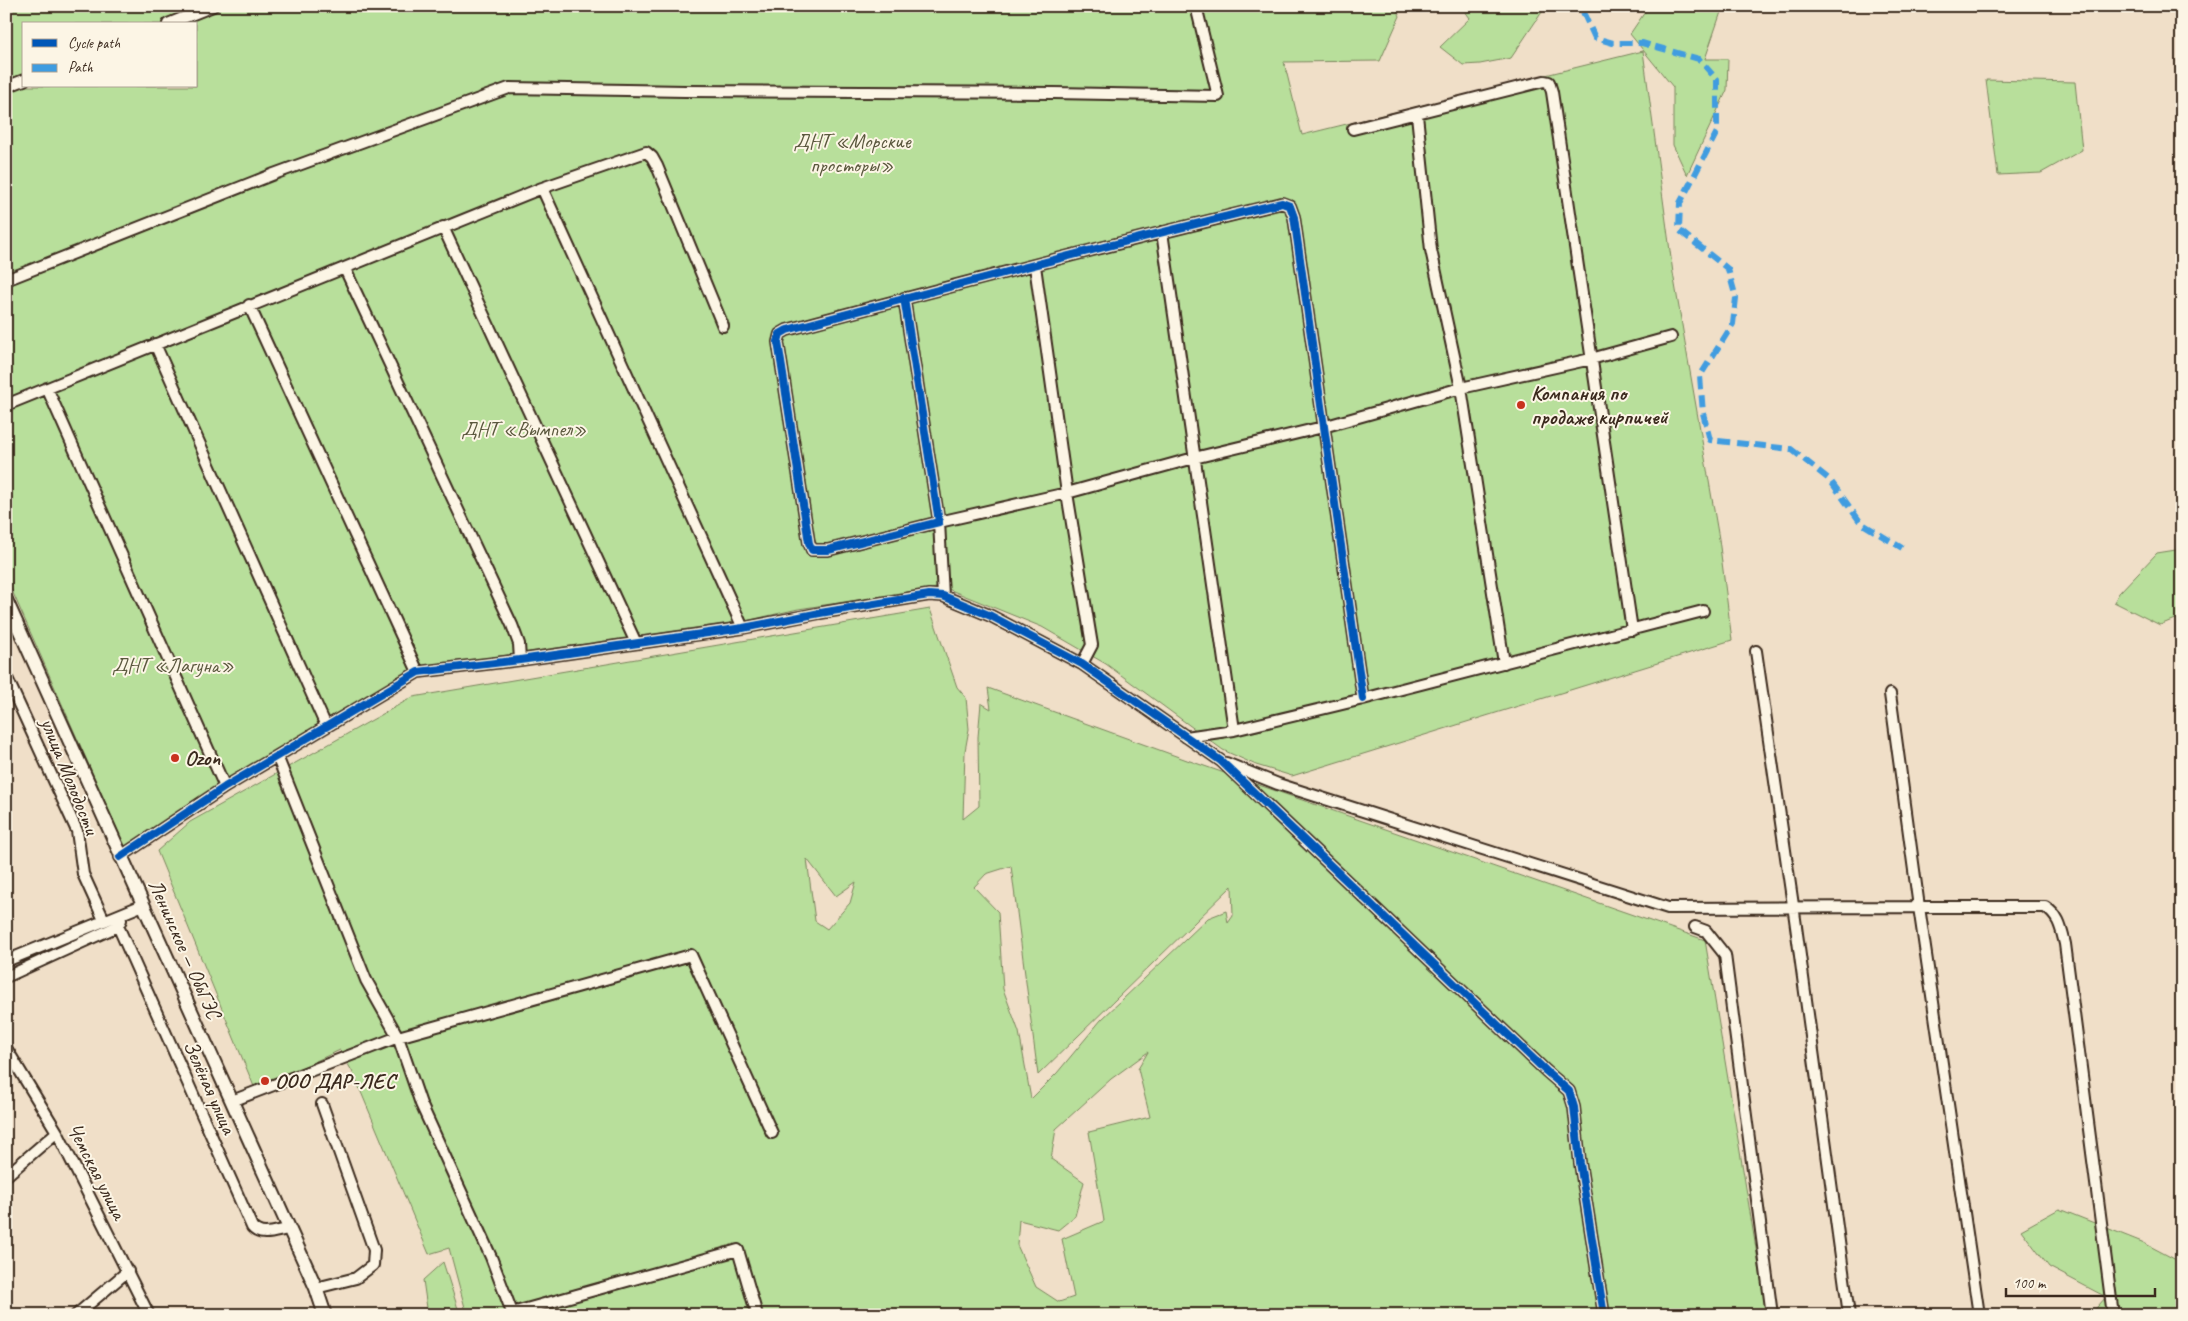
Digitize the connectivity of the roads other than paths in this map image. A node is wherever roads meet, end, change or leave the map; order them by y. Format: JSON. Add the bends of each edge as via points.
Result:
{"nodes":[{"id":1,"x":213,"y":6,"type":"edge"},
{"id":2,"x":1196,"y":6,"type":"edge"},
{"id":3,"x":173,"y":22,"type":"edge"},
{"id":4,"x":22,"y":81,"type":"edge"},
{"id":5,"x":6,"y":87,"type":"edge"},
{"id":6,"x":1417,"y":115,"type":"junction"},
{"id":7,"x":1353,"y":129,"type":"dead end"},
{"id":8,"x":542,"y":188,"type":"junction"},
{"id":9,"x":443,"y":227,"type":"junction"},
{"id":10,"x":1162,"y":232,"type":"junction"},
{"id":11,"x":1035,"y":266,"type":"junction"},
{"id":12,"x":345,"y":268,"type":"junction"},
{"id":13,"x":6,"y":280,"type":"edge"},
{"id":14,"x":904,"y":298,"type":"junction"},
{"id":15,"x":249,"y":305,"type":"junction"},
{"id":16,"x":723,"y":326,"type":"dead end"},
{"id":17,"x":1671,"y":336,"type":"dead end"},
{"id":18,"x":154,"y":344,"type":"junction"},
{"id":19,"x":1591,"y":359,"type":"junction"},
{"id":20,"x":47,"y":388,"type":"junction"},
{"id":21,"x":1461,"y":388,"type":"junction"},
{"id":22,"x":6,"y":405,"type":"edge"},
{"id":23,"x":1323,"y":427,"type":"junction"},
{"id":24,"x":1194,"y":458,"type":"junction"},
{"id":25,"x":1067,"y":494,"type":"junction"},
{"id":26,"x":939,"y":522,"type":"junction"},
{"id":27,"x":943,"y":596,"type":"junction"},
{"id":28,"x":6,"y":600,"type":"edge"},
{"id":29,"x":1703,"y":610,"type":"dead end"},
{"id":30,"x":743,"y":628,"type":"junction"},
{"id":31,"x":1632,"y":630,"type":"junction"},
{"id":32,"x":636,"y":643,"type":"junction"},
{"id":33,"x":1756,"y":650,"type":"dead end"},
{"id":34,"x":520,"y":660,"type":"junction"},
{"id":35,"x":1504,"y":663,"type":"junction"},
{"id":36,"x":1082,"y":664,"type":"junction"},
{"id":37,"x":418,"y":672,"type":"junction"},
{"id":38,"x":6,"y":676,"type":"edge"},
{"id":39,"x":1890,"y":694,"type":"dead end"},
{"id":40,"x":10,"y":697,"type":"edge"},
{"id":41,"x":1363,"y":699,"type":"junction"},
{"id":42,"x":326,"y":726,"type":"junction"},
{"id":43,"x":1234,"y":730,"type":"junction"},
{"id":44,"x":1186,"y":737,"type":"junction"},
{"id":45,"x":277,"y":756,"type":"junction"},
{"id":46,"x":1221,"y":761,"type":"junction"},
{"id":47,"x":225,"y":787,"type":"junction"},
{"id":48,"x":120,"y":857,"type":"junction"},
{"id":49,"x":143,"y":905,"type":"junction"},
{"id":50,"x":1919,"y":907,"type":"junction"},
{"id":51,"x":1794,"y":909,"type":"junction"},
{"id":52,"x":125,"y":912,"type":"junction"},
{"id":53,"x":104,"y":920,"type":"junction"},
{"id":54,"x":118,"y":926,"type":"junction"},
{"id":55,"x":1695,"y":927,"type":"dead end"},
{"id":56,"x":6,"y":961,"type":"edge"},
{"id":57,"x":6,"y":977,"type":"edge"},
{"id":58,"x":398,"y":1037,"type":"junction"},
{"id":59,"x":6,"y":1048,"type":"edge"},
{"id":60,"x":232,"y":1101,"type":"junction"},
{"id":61,"x":322,"y":1104,"type":"dead end"},
{"id":62,"x":57,"y":1132,"type":"junction"},
{"id":63,"x":772,"y":1133,"type":"dead end"},
{"id":64,"x":6,"y":1176,"type":"edge"},
{"id":65,"x":288,"y":1228,"type":"junction"},
{"id":66,"x":128,"y":1271,"type":"junction"},
{"id":67,"x":316,"y":1288,"type":"junction"},
{"id":68,"x":512,"y":1314,"type":"edge"},
{"id":69,"x":76,"y":1315,"type":"edge"},
{"id":70,"x":149,"y":1315,"type":"edge"},
{"id":71,"x":325,"y":1315,"type":"edge"},
{"id":72,"x":757,"y":1315,"type":"edge"},
{"id":73,"x":1604,"y":1315,"type":"edge"},
{"id":74,"x":1772,"y":1315,"type":"edge"},
{"id":75,"x":1849,"y":1315,"type":"edge"},
{"id":76,"x":1979,"y":1315,"type":"edge"},
{"id":77,"x":2113,"y":1315,"type":"edge"}],
"edges":[{"from":1,"to":3,"type":"street"},
{"from":2,"to":13,"type":"street","via":[[1218,96],[509,88],[274,174]]},
{"from":4,"to":5,"type":"street"},
{"from":6,"to":7,"type":"street"},
{"from":6,"to":19,"type":"street","via":[[1549,82]]},
{"from":6,"to":21,"type":"street","via":[[1432,250]]},
{"from":8,"to":9,"type":"street"},
{"from":8,"to":16,"type":"street","via":[[646,152],[652,157]]},
{"from":8,"to":30,"type":"street"},
{"from":9,"to":12,"type":"street"},
{"from":9,"to":32,"type":"street"},
{"from":10,"to":11,"type":"street"},
{"from":10,"to":23,"type":"street","via":[[1282,203],[1290,206]]},
{"from":10,"to":24,"type":"street"},
{"from":11,"to":14,"type":"street"},
{"from":11,"to":25,"type":"street"},
{"from":12,"to":15,"type":"street"},
{"from":12,"to":34,"type":"street","via":[[512,625],[519,644]]},
{"from":14,"to":26,"type":"street"},
{"from":14,"to":26,"type":"street","via":[[780,334],[778,342],[809,543],[812,550],[828,550]]},
{"from":15,"to":18,"type":"street"},
{"from":15,"to":37,"type":"street"},
{"from":17,"to":19,"type":"street"},
{"from":18,"to":20,"type":"street"},
{"from":18,"to":42,"type":"street"},
{"from":19,"to":21,"type":"street"},
{"from":19,"to":31,"type":"street"},
{"from":20,"to":22,"type":"street"},
{"from":20,"to":47,"type":"street"},
{"from":21,"to":23,"type":"street"},
{"from":21,"to":35,"type":"street"},
{"from":23,"to":24,"type":"street"},
{"from":23,"to":41,"type":"street"},
{"from":24,"to":25,"type":"street"},
{"from":24,"to":43,"type":"street"},
{"from":25,"to":26,"type":"street"},
{"from":25,"to":36,"type":"street","via":[[1092,645]]},
{"from":26,"to":27,"type":"street"},
{"from":27,"to":30,"type":"street","via":[[920,596]]},
{"from":27,"to":36,"type":"street","via":[[1000,621]]},
{"from":28,"to":48,"type":"main road","name":"Ленинское — ОбьГЭС"},
{"from":29,"to":31,"type":"street"},
{"from":30,"to":32,"type":"street"},
{"from":31,"to":35,"type":"street"},
{"from":32,"to":34,"type":"street"},
{"from":33,"to":51,"type":"street"},
{"from":34,"to":37,"type":"street"},
{"from":35,"to":41,"type":"street"},
{"from":36,"to":44,"type":"street"},
{"from":37,"to":42,"type":"street"},
{"from":38,"to":40,"type":"street","name":"улица Молодости"},
{"from":39,"to":50,"type":"street"},
{"from":40,"to":53,"type":"street","name":"улица Молодости","via":[[76,831],[83,874]]},
{"from":41,"to":43,"type":"street"},
{"from":42,"to":45,"type":"street"},
{"from":43,"to":44,"type":"street"},
{"from":44,"to":46,"type":"street"},
{"from":45,"to":47,"type":"street"},
{"from":45,"to":58,"type":"street","via":[[366,980]]},
{"from":46,"to":51,"type":"street","via":[[1278,784],[1668,908]]},
{"from":46,"to":73,"type":"street","via":[[1569,1091]]},
{"from":47,"to":48,"type":"street"},
{"from":48,"to":49,"type":"main road","name":"Ленинское — ОбьГЭС"},
{"from":49,"to":52,"type":"street"},
{"from":49,"to":60,"type":"main road","name":"Ленинское — ОбьГЭС"},
{"from":50,"to":51,"type":"street"},
{"from":50,"to":76,"type":"street"},
{"from":50,"to":77,"type":"street","via":[[2045,907],[2059,922],[2065,944]]},
{"from":51,"to":75,"type":"street"},
{"from":52,"to":53,"type":"street"},
{"from":52,"to":54,"type":"street"},
{"from":53,"to":56,"type":"street"},
{"from":54,"to":57,"type":"street"},
{"from":54,"to":65,"type":"street","name":"Зелёная улица","via":[[252,1227],[263,1233]]},
{"from":55,"to":74,"type":"street","via":[[1706,931],[1726,955]]},
{"from":58,"to":60,"type":"street"},
{"from":58,"to":63,"type":"street","via":[[691,955]]},
{"from":58,"to":68,"type":"street","via":[[421,1104],[491,1257]]},
{"from":59,"to":62,"type":"street","name":"Чемская улица"},
{"from":60,"to":65,"type":"main road","name":"Ленинское — ОбьГЭС"},
{"from":61,"to":67,"type":"street","via":[[374,1250],[373,1265],[356,1278]]},
{"from":62,"to":64,"type":"street"},
{"from":62,"to":66,"type":"street","name":"Чемская улица"},
{"from":65,"to":67,"type":"main road","name":"Ленинское — ОбьГЭС"},
{"from":66,"to":69,"type":"street"},
{"from":66,"to":70,"type":"street","name":"Чемская улица"},
{"from":67,"to":71,"type":"main road","name":"Ленинское — ОбьГЭС"},
{"from":68,"to":72,"type":"street","via":[[738,1250]]}]}
